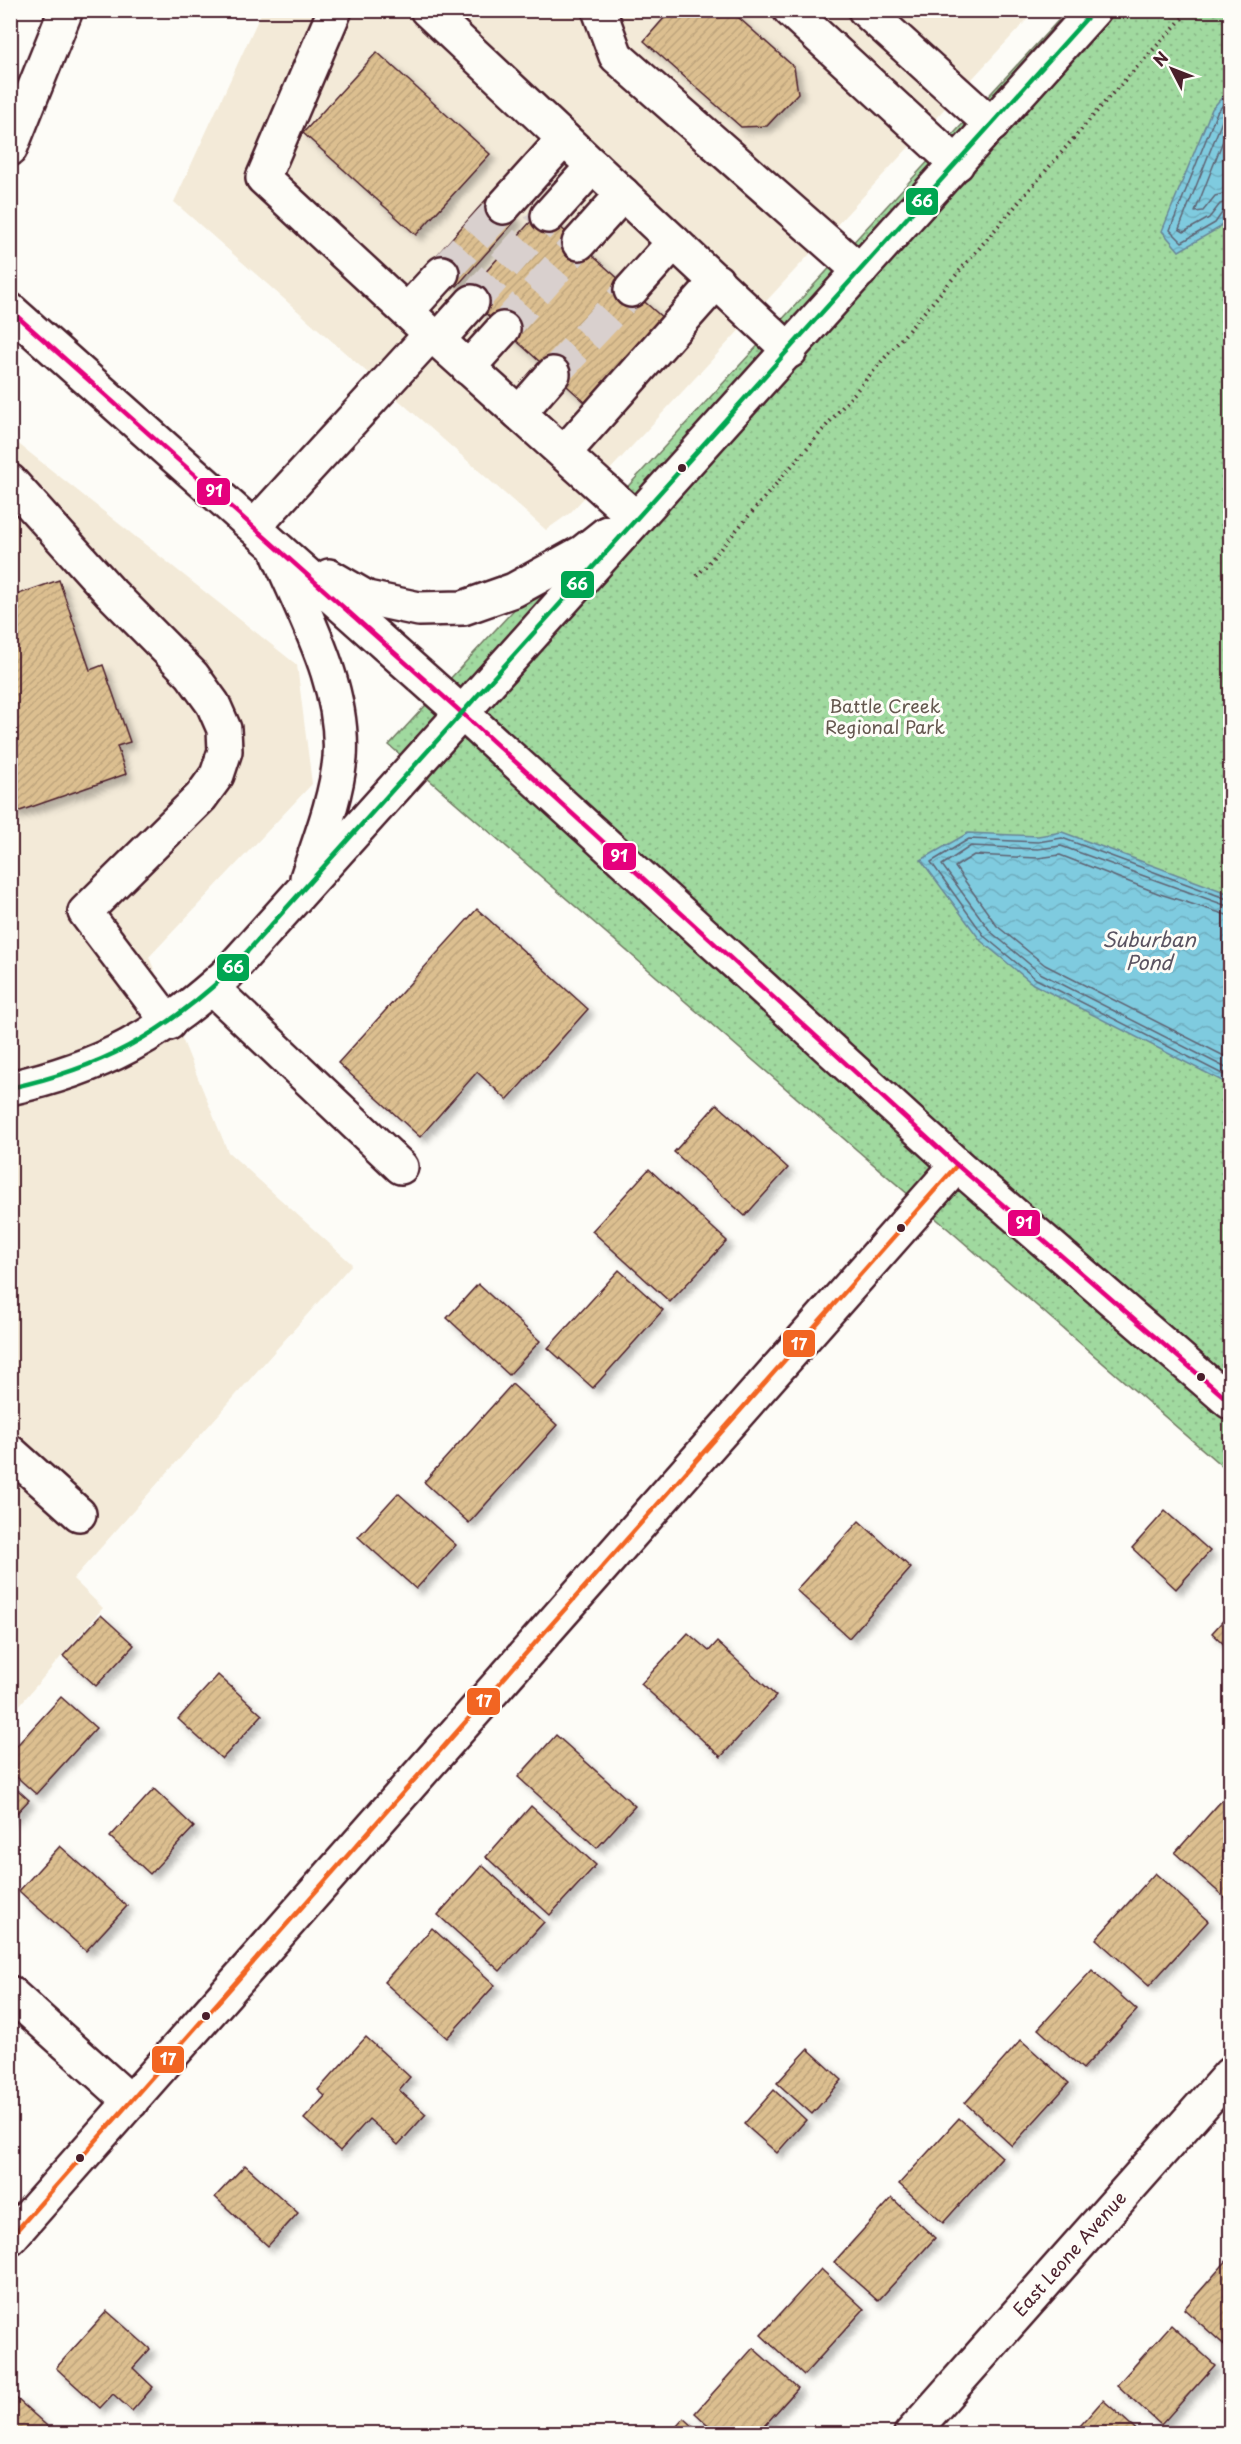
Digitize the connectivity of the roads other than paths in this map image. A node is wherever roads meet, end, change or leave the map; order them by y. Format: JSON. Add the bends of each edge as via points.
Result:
{"nodes":[{"id":1,"x":66,"y":10,"type":"edge"},
{"id":2,"x":335,"y":10,"type":"edge"},
{"id":3,"x":427,"y":10,"type":"edge"},
{"id":4,"x":599,"y":10,"type":"edge"},
{"id":5,"x":790,"y":10,"type":"edge"},
{"id":6,"x":865,"y":10,"type":"edge"},
{"id":7,"x":1081,"y":15,"type":"edge"},
{"id":8,"x":992,"y":125,"type":"junction"},
{"id":9,"x":564,"y":139,"type":"junction"},
{"id":10,"x":10,"y":149,"type":"edge"},
{"id":11,"x":957,"y":164,"type":"junction"},
{"id":12,"x":593,"y":166,"type":"junction"},
{"id":13,"x":623,"y":194,"type":"junction"},
{"id":14,"x":503,"y":207,"type":"tunnel mouth"},
{"id":15,"x":548,"y":216,"type":"tunnel mouth"},
{"id":16,"x":674,"y":242,"type":"junction"},
{"id":17,"x":579,"y":243,"type":"tunnel mouth"},
{"id":18,"x":860,"y":271,"type":"junction"},
{"id":19,"x":442,"y":273,"type":"tunnel mouth"},
{"id":20,"x":717,"y":282,"type":"junction"},
{"id":21,"x":631,"y":290,"type":"tunnel mouth"},
{"id":22,"x":472,"y":302,"type":"tunnel mouth"},
{"id":23,"x":10,"y":310,"type":"edge"},
{"id":24,"x":407,"y":311,"type":"junction"},
{"id":25,"x":503,"y":329,"type":"tunnel mouth"},
{"id":26,"x":435,"y":337,"type":"junction"},
{"id":27,"x":790,"y":351,"type":"junction"},
{"id":28,"x":468,"y":368,"type":"junction"},
{"id":29,"x":553,"y":374,"type":"tunnel mouth"},
{"id":30,"x":519,"y":413,"type":"junction"},
{"id":31,"x":564,"y":453,"type":"junction"},
{"id":32,"x":680,"y":473,"type":"junction"},
{"id":33,"x":10,"y":481,"type":"edge"},
{"id":34,"x":631,"y":514,"type":"junction"},
{"id":35,"x":265,"y":536,"type":"junction"},
{"id":36,"x":462,"y":712,"type":"junction"},
{"id":37,"x":303,"y":890,"type":"junction"},
{"id":38,"x":212,"y":988,"type":"junction"},
{"id":39,"x":170,"y":1023,"type":"junction"},
{"id":40,"x":10,"y":1088,"type":"edge"},
{"id":41,"x":957,"y":1165,"type":"junction"},
{"id":42,"x":400,"y":1167,"type":"dead end"},
{"id":43,"x":1230,"y":1402,"type":"edge"},
{"id":44,"x":10,"y":1452,"type":"edge"},
{"id":45,"x":79,"y":1514,"type":"dead end"},
{"id":46,"x":10,"y":1993,"type":"edge"},
{"id":47,"x":1230,"y":2074,"type":"edge"},
{"id":48,"x":131,"y":2102,"type":"junction"},
{"id":49,"x":10,"y":2238,"type":"edge"},
{"id":50,"x":911,"y":2433,"type":"edge"}],
"edges":[{"from":1,"to":10,"type":"main road"},
{"from":2,"to":24,"type":"main road","via":[[262,178]]},
{"from":3,"to":9,"type":"main road"},
{"from":4,"to":18,"type":"main road","via":[[616,56]]},
{"from":5,"to":11,"type":"main road"},
{"from":6,"to":8,"type":"main road"},
{"from":7,"to":8,"type":"main road"},
{"from":8,"to":11,"type":"main road"},
{"from":9,"to":12,"type":"main road"},
{"from":9,"to":14,"type":"main road"},
{"from":11,"to":18,"type":"main road"},
{"from":12,"to":13,"type":"main road"},
{"from":12,"to":15,"type":"main road"},
{"from":13,"to":16,"type":"main road"},
{"from":13,"to":17,"type":"main road"},
{"from":16,"to":20,"type":"main road"},
{"from":16,"to":21,"type":"main road"},
{"from":18,"to":27,"type":"main road"},
{"from":19,"to":24,"type":"main road"},
{"from":20,"to":27,"type":"main road"},
{"from":20,"to":31,"type":"main road"},
{"from":22,"to":26,"type":"main road"},
{"from":23,"to":35,"type":"main road"},
{"from":24,"to":26,"type":"main road"},
{"from":25,"to":28,"type":"main road"},
{"from":26,"to":28,"type":"main road"},
{"from":26,"to":35,"type":"main road"},
{"from":27,"to":32,"type":"main road"},
{"from":28,"to":30,"type":"main road"},
{"from":29,"to":30,"type":"main road"},
{"from":30,"to":31,"type":"main road"},
{"from":31,"to":34,"type":"main road"},
{"from":32,"to":34,"type":"main road"},
{"from":32,"to":36,"type":"main road"},
{"from":33,"to":39,"type":"main road","via":[[192,675],[213,704],[224,729],[225,751],[217,775],[201,797],[85,912]]},
{"from":34,"to":35,"type":"main road","via":[[584,552],[514,590],[464,609],[420,609],[367,598]]},
{"from":35,"to":36,"type":"main road"},
{"from":35,"to":37,"type":"main road","via":[[327,670],[337,707],[338,768],[330,808]]},
{"from":36,"to":37,"type":"main road"},
{"from":36,"to":41,"type":"main road"},
{"from":37,"to":38,"type":"main road"},
{"from":38,"to":39,"type":"main road"},
{"from":38,"to":42,"type":"main road"},
{"from":39,"to":40,"type":"main road","via":[[116,1054],[58,1077]]},
{"from":41,"to":43,"type":"main road"},
{"from":41,"to":48,"type":"main road"},
{"from":44,"to":45,"type":"main road"},
{"from":46,"to":48,"type":"main road"},
{"from":47,"to":50,"type":"main road","name":"East Leone Avenue"},
{"from":48,"to":49,"type":"main road"}]}
